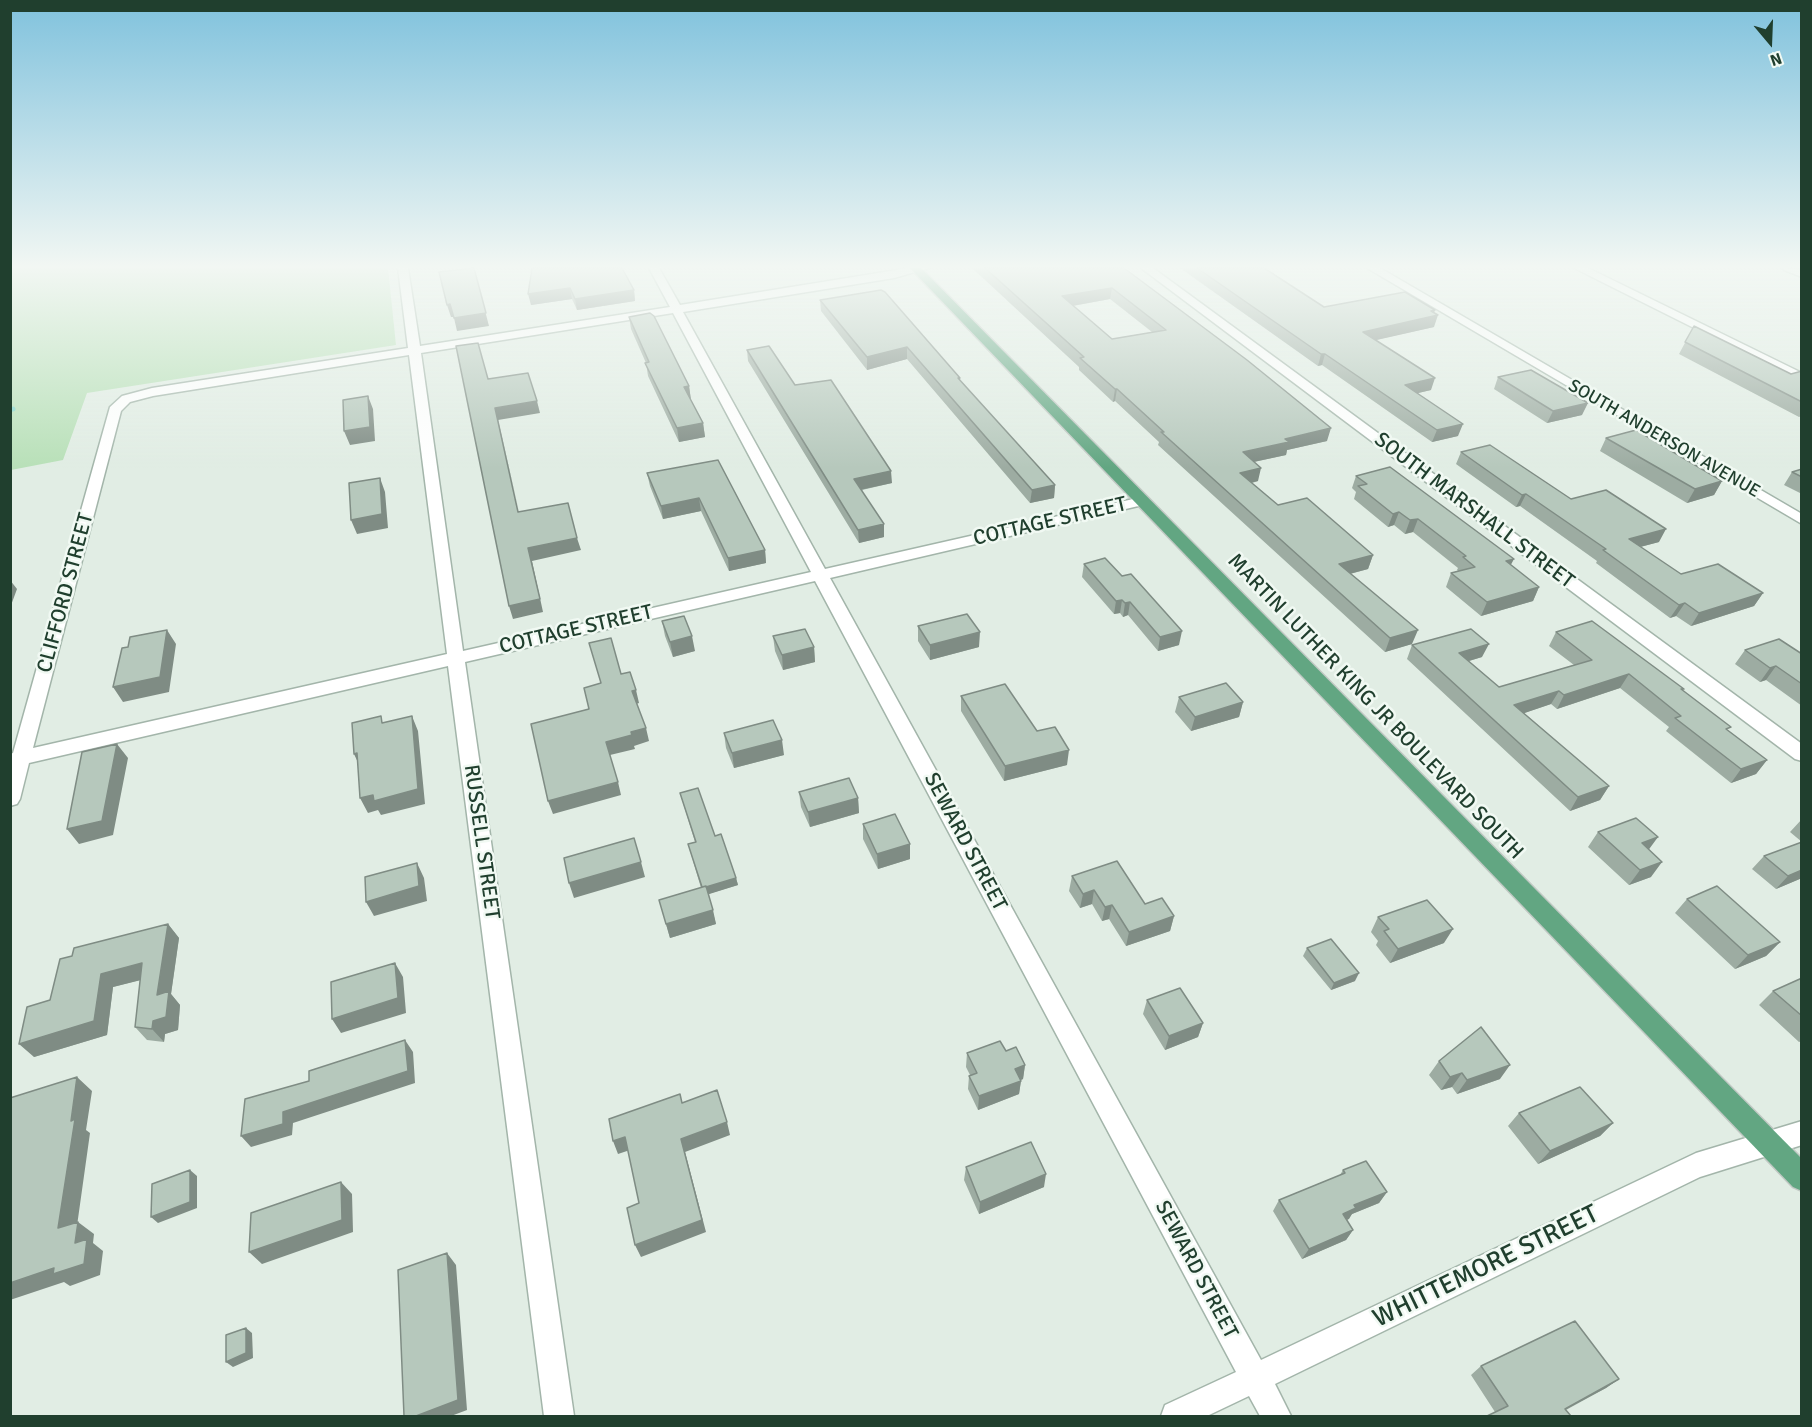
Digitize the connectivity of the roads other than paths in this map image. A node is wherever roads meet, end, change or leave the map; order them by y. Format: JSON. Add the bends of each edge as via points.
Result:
{"nodes":[{"id":1,"x":412,"y":335,"type":"edge"},
{"id":2,"x":517,"y":335,"type":"edge"},
{"id":3,"x":691,"y":335,"type":"edge"},
{"id":4,"x":982,"y":335,"type":"edge"},
{"id":5,"x":1236,"y":335,"type":"edge"},
{"id":6,"x":1486,"y":335,"type":"edge"},
{"id":7,"x":1714,"y":335,"type":"edge"},
{"id":8,"x":414,"y":351,"type":"junction"},
{"id":9,"x":1802,"y":378,"type":"edge"},
{"id":10,"x":1142,"y":501,"type":"junction"},
{"id":11,"x":1802,"y":520,"type":"edge"},
{"id":12,"x":820,"y":574,"type":"junction"},
{"id":13,"x":456,"y":658,"type":"junction"},
{"id":14,"x":1802,"y":754,"type":"edge"},
{"id":15,"x":16,"y":759,"type":"edge"},
{"id":16,"x":10,"y":799,"type":"edge"},
{"id":17,"x":1802,"y":1133,"type":"edge"},
{"id":18,"x":1769,"y":1144,"type":"junction"},
{"id":19,"x":1802,"y":1178,"type":"edge"},
{"id":20,"x":1255,"y":1378,"type":"junction"},
{"id":21,"x":559,"y":1416,"type":"edge"},
{"id":22,"x":1176,"y":1416,"type":"edge"},
{"id":23,"x":1276,"y":1416,"type":"edge"}],
"edges":[{"from":1,"to":8,"type":"street","name":"RUSSELL STREET"},
{"from":2,"to":8,"type":"street"},
{"from":3,"to":12,"type":"street","name":"SEWARD STREET"},
{"from":4,"to":10,"type":"main road","name":"MARTIN LUTHER KING JR BOULEVARD SOUTH"},
{"from":5,"to":14,"type":"street","name":"SOUTH MARSHALL STREET"},
{"from":6,"to":11,"type":"street","name":"SOUTH ANDERSON AVENUE"},
{"from":7,"to":9,"type":"street"},
{"from":8,"to":13,"type":"street","name":"RUSSELL STREET"},
{"from":8,"to":15,"type":"street","name":"CLIFFORD STREET","via":[[133,396],[120,403]]},
{"from":10,"to":12,"type":"street","name":"COTTAGE STREET"},
{"from":10,"to":18,"type":"main road","name":"MARTIN LUTHER KING JR BOULEVARD SOUTH"},
{"from":12,"to":13,"type":"street","name":"COTTAGE STREET"},
{"from":12,"to":20,"type":"street","name":"SEWARD STREET"},
{"from":13,"to":15,"type":"street","name":"COTTAGE STREET"},
{"from":13,"to":21,"type":"street","name":"RUSSELL STREET"},
{"from":15,"to":16,"type":"street","name":"CLIFFORD STREET"},
{"from":17,"to":18,"type":"street","name":"WHITTEMORE STREET"},
{"from":18,"to":19,"type":"main road","name":"MARTIN LUTHER KING JR BOULEVARD SOUTH"},
{"from":18,"to":20,"type":"street","name":"WHITTEMORE STREET","via":[[1696,1166]]},
{"from":20,"to":22,"type":"street","name":"WHITTEMORE STREET"},
{"from":20,"to":23,"type":"street","name":"SEWARD STREET"}]}
